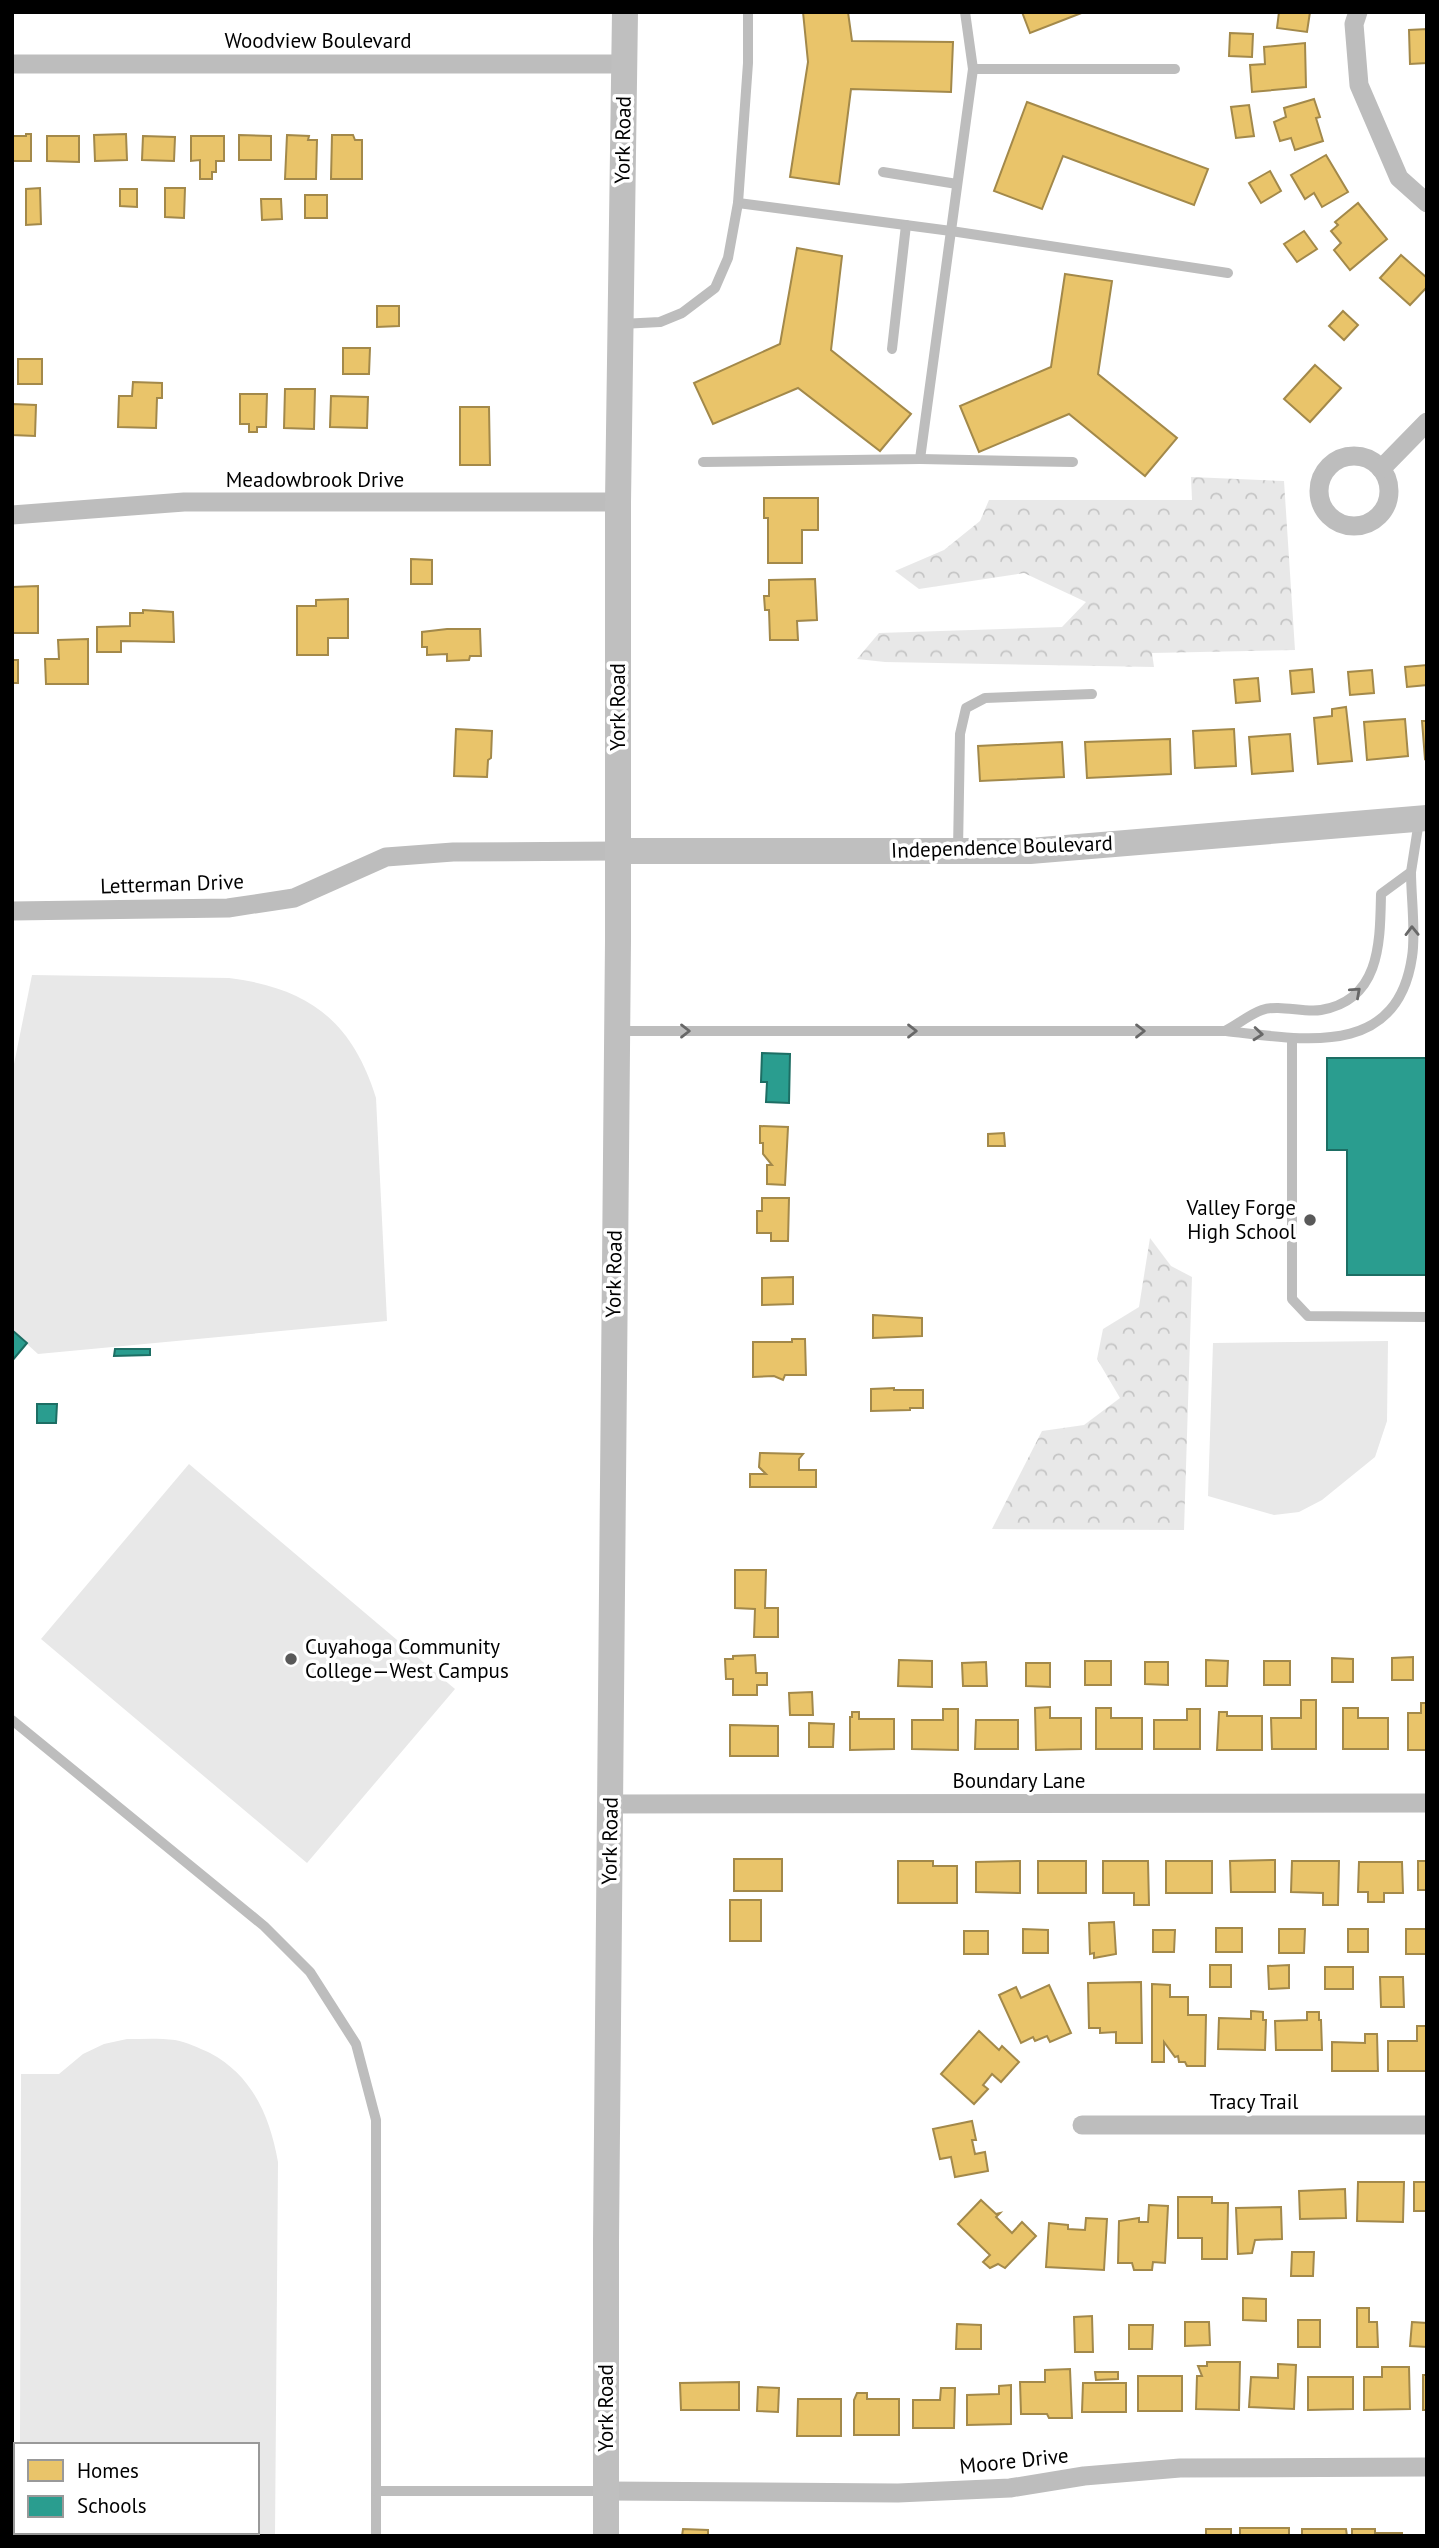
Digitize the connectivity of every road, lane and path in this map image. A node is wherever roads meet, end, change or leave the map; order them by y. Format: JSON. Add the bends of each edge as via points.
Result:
{"nodes":[{"id":1,"x":625,"y":12,"type":"edge"},
{"id":2,"x":748,"y":12,"type":"edge"},
{"id":3,"x":965,"y":12,"type":"edge"},
{"id":4,"x":1358,"y":12,"type":"edge"},
{"id":5,"x":12,"y":64,"type":"edge"},
{"id":6,"x":625,"y":64,"type":"junction"},
{"id":7,"x":973,"y":69,"type":"junction"},
{"id":8,"x":1175,"y":69,"type":"dead end"},
{"id":9,"x":883,"y":172,"type":"dead end"},
{"id":10,"x":957,"y":184,"type":"junction"},
{"id":11,"x":738,"y":203,"type":"junction"},
{"id":12,"x":1427,"y":203,"type":"edge"},
{"id":13,"x":906,"y":225,"type":"junction"},
{"id":14,"x":951,"y":231,"type":"junction"},
{"id":15,"x":1227,"y":273,"type":"dead end"},
{"id":16,"x":620,"y":324,"type":"junction"},
{"id":17,"x":892,"y":349,"type":"dead end"},
{"id":18,"x":1427,"y":422,"type":"edge"},
{"id":19,"x":920,"y":459,"type":"junction"},
{"id":20,"x":704,"y":462,"type":"dead end"},
{"id":21,"x":1073,"y":462,"type":"dead end"},
{"id":22,"x":1381,"y":469,"type":"dead end"},
{"id":23,"x":618,"y":502,"type":"junction"},
{"id":24,"x":12,"y":515,"type":"edge"},
{"id":25,"x":1092,"y":694,"type":"dead end"},
{"id":26,"x":1423,"y":818,"type":"edge"},
{"id":27,"x":618,"y":850,"type":"junction"},
{"id":28,"x":958,"y":850,"type":"junction"},
{"id":29,"x":1411,"y":872,"type":"junction"},
{"id":30,"x":12,"y":911,"type":"edge"},
{"id":31,"x":617,"y":1031,"type":"junction"},
{"id":32,"x":1225,"y":1031,"type":"junction"},
{"id":33,"x":1292,"y":1038,"type":"junction"},
{"id":34,"x":1427,"y":1317,"type":"edge"},
{"id":35,"x":12,"y":1720,"type":"edge"},
{"id":36,"x":1427,"y":1803,"type":"edge"},
{"id":37,"x":611,"y":1804,"type":"junction"},
{"id":38,"x":1082,"y":2125,"type":"dead end"},
{"id":39,"x":1427,"y":2125,"type":"edge"},
{"id":40,"x":1427,"y":2467,"type":"edge"},
{"id":41,"x":376,"y":2491,"type":"junction"},
{"id":42,"x":606,"y":2491,"type":"junction"},
{"id":43,"x":376,"y":2536,"type":"edge"},
{"id":44,"x":606,"y":2536,"type":"edge"}],
"edges":[{"from":1,"to":6,"type":"main road","name":"York Road"},
{"from":2,"to":11,"type":"lane"},
{"from":3,"to":7,"type":"lane"},
{"from":4,"to":12,"type":"street","via":[[1354,24],[1359,85],[1399,178]]},
{"from":5,"to":6,"type":"street","name":"Woodview Boulevard"},
{"from":6,"to":16,"type":"main road","name":"York Road"},
{"from":7,"to":8,"type":"lane"},
{"from":7,"to":10,"type":"lane"},
{"from":9,"to":10,"type":"lane"},
{"from":10,"to":14,"type":"lane"},
{"from":11,"to":13,"type":"lane"},
{"from":11,"to":16,"type":"lane","via":[[728,258],[715,288],[682,313],[660,322]]},
{"from":13,"to":14,"type":"lane"},
{"from":13,"to":17,"type":"lane"},
{"from":14,"to":15,"type":"lane"},
{"from":14,"to":19,"type":"lane"},
{"from":16,"to":23,"type":"main road","name":"York Road"},
{"from":18,"to":22,"type":"street"},
{"from":19,"to":20,"type":"lane"},
{"from":19,"to":21,"type":"lane"},
{"from":23,"to":24,"type":"street","name":"Meadowbrook Drive","via":[[184,502]]},
{"from":23,"to":27,"type":"main road","name":"York Road"},
{"from":25,"to":28,"type":"lane","via":[[985,698],[966,708],[960,734]]},
{"from":26,"to":28,"type":"main road","name":"Independence Boulevard","via":[[1030,850]]},
{"from":26,"to":29,"type":"lane"},
{"from":27,"to":28,"type":"main road","name":"Independence Boulevard"},
{"from":27,"to":30,"type":"street","name":"Letterman Drive","via":[[386,857],[294,898],[228,908]]},
{"from":27,"to":31,"type":"main road","name":"York Road"},
{"from":32,"to":29,"type":"lane","one_way":true,"via":[[1263,1009],[1322,1010],[1348,1000],[1365,984],[1378,955],[1381,894]]},
{"from":33,"to":29,"type":"lane","one_way":true,"via":[[1343,1036],[1364,1031],[1385,1017],[1403,990],[1412,957]]},
{"from":31,"to":32,"type":"lane","one_way":true},
{"from":31,"to":37,"type":"main road","name":"York Road"},
{"from":32,"to":33,"type":"lane","one_way":true},
{"from":33,"to":34,"type":"lane","via":[[1292,1300],[1308,1316]]},
{"from":35,"to":41,"type":"lane","via":[[264,1926],[310,1972],[356,2044],[376,2120]]},
{"from":36,"to":37,"type":"street","name":"Boundary Lane"},
{"from":37,"to":42,"type":"main road","name":"York Road"},
{"from":38,"to":39,"type":"street","name":"Tracy Trail"},
{"from":40,"to":42,"type":"street","name":"Moore Drive","via":[[1180,2468],[1010,2488],[898,2493]]},
{"from":41,"to":42,"type":"lane"},
{"from":41,"to":43,"type":"lane"},
{"from":42,"to":44,"type":"main road","name":"York Road"}]}
